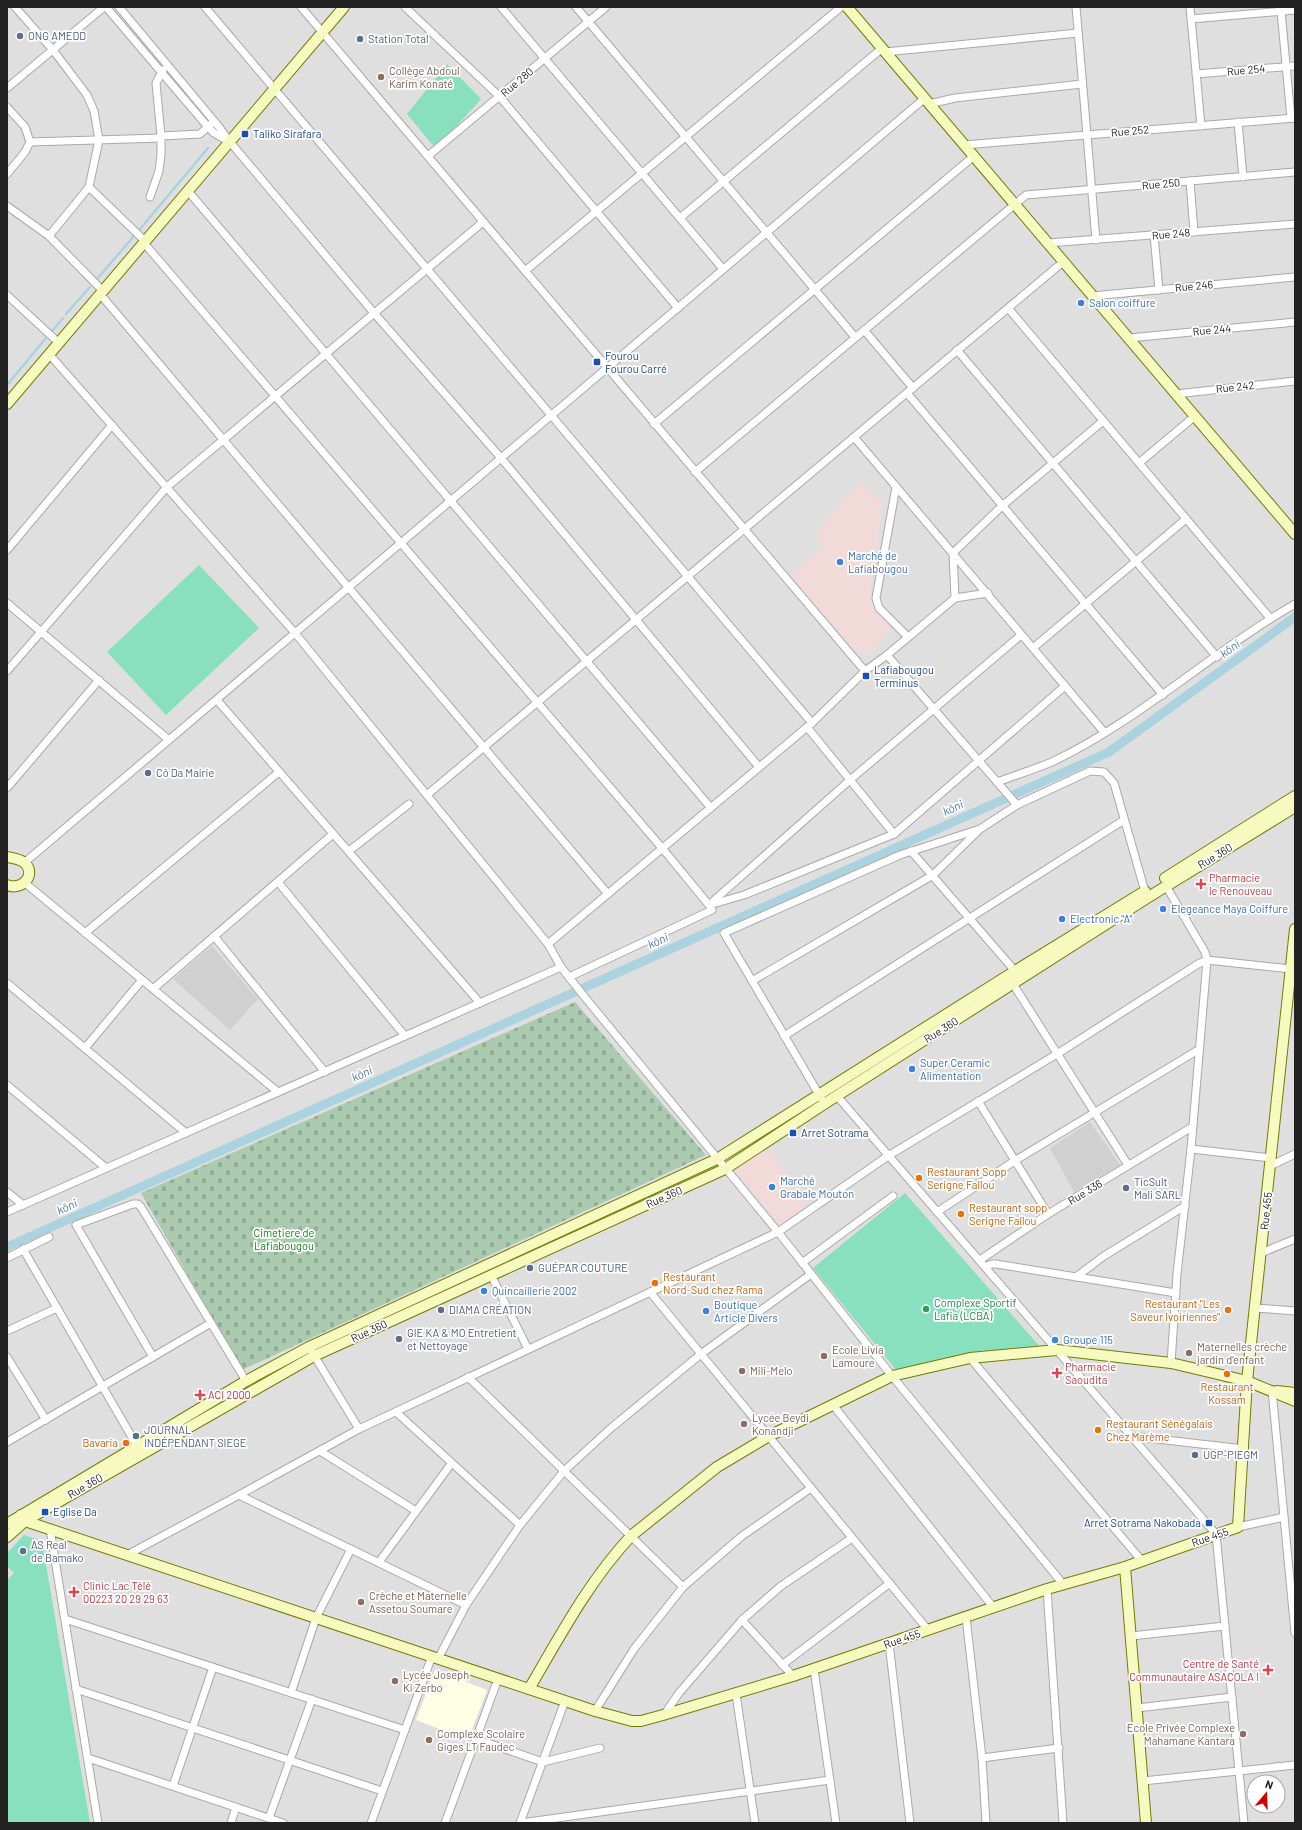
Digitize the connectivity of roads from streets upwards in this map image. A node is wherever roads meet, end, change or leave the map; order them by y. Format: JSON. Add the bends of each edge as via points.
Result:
{"nodes":[{"id":1,"x":16,"y":7,"type":"edge"},
{"id":2,"x":105,"y":7,"type":"edge"},
{"id":3,"x":119,"y":7,"type":"edge"},
{"id":4,"x":205,"y":7,"type":"edge"},
{"id":5,"x":301,"y":7,"type":"edge"},
{"id":6,"x":344,"y":7,"type":"edge"},
{"id":7,"x":405,"y":7,"type":"edge"},
{"id":8,"x":501,"y":7,"type":"edge"},
{"id":9,"x":576,"y":7,"type":"edge"},
{"id":10,"x":606,"y":7,"type":"edge"},
{"id":11,"x":841,"y":7,"type":"edge"},
{"id":12,"x":847,"y":7,"type":"edge"},
{"id":13,"x":1076,"y":7,"type":"edge"},
{"id":14,"x":1190,"y":7,"type":"edge"},
{"id":15,"x":1295,"y":10,"type":"edge"},
{"id":16,"x":1281,"y":11,"type":"junction"},
{"id":17,"x":1191,"y":19,"type":"junction"},
{"id":18,"x":588,"y":22,"type":"junction"},
{"id":19,"x":323,"y":32,"type":"junction"},
{"id":20,"x":1078,"y":34,"type":"junction"},
{"id":21,"x":52,"y":50,"type":"junction"},
{"id":22,"x":883,"y":50,"type":"junction"},
{"id":23,"x":545,"y":58,"type":"junction"},
{"id":24,"x":166,"y":64,"type":"junction"},
{"id":25,"x":1286,"y":66,"type":"junction"},
{"id":26,"x":1295,"y":66,"type":"edge"},
{"id":27,"x":162,"y":72,"type":"junction"},
{"id":28,"x":1196,"y":74,"type":"junction"},
{"id":29,"x":1082,"y":84,"type":"junction"},
{"id":30,"x":7,"y":88,"type":"edge"},
{"id":31,"x":274,"y":88,"type":"junction"},
{"id":32,"x":499,"y":96,"type":"junction"},
{"id":33,"x":927,"y":101,"type":"junction"},
{"id":34,"x":7,"y":107,"type":"edge"},
{"id":35,"x":1293,"y":118,"type":"edge"},
{"id":36,"x":214,"y":120,"type":"junction"},
{"id":37,"x":1238,"y":122,"type":"junction"},
{"id":38,"x":1201,"y":126,"type":"junction"},
{"id":39,"x":208,"y":127,"type":"junction"},
{"id":40,"x":1087,"y":135,"type":"junction"},
{"id":41,"x":161,"y":137,"type":"junction"},
{"id":42,"x":686,"y":137,"type":"junction"},
{"id":43,"x":99,"y":140,"type":"junction"},
{"id":44,"x":30,"y":142,"type":"junction"},
{"id":45,"x":230,"y":142,"type":"junction"},
{"id":46,"x":964,"y":145,"type":"junction"},
{"id":47,"x":428,"y":156,"type":"junction"},
{"id":48,"x":974,"y":156,"type":"junction"},
{"id":49,"x":1295,"y":172,"type":"edge"},
{"id":50,"x":642,"y":173,"type":"junction"},
{"id":51,"x":7,"y":174,"type":"edge"},
{"id":52,"x":1243,"y":177,"type":"junction"},
{"id":53,"x":724,"y":181,"type":"junction"},
{"id":54,"x":1190,"y":181,"type":"junction"},
{"id":55,"x":89,"y":187,"type":"junction"},
{"id":56,"x":1091,"y":189,"type":"junction"},
{"id":57,"x":188,"y":191,"type":"junction"},
{"id":58,"x":150,"y":197,"type":"dead end"},
{"id":59,"x":1014,"y":204,"type":"junction"},
{"id":60,"x":7,"y":206,"type":"edge"},
{"id":61,"x":596,"y":212,"type":"junction"},
{"id":62,"x":680,"y":218,"type":"junction"},
{"id":63,"x":483,"y":222,"type":"junction"},
{"id":64,"x":1295,"y":224,"type":"edge"},
{"id":65,"x":767,"y":232,"type":"junction"},
{"id":66,"x":1194,"y":232,"type":"junction"},
{"id":67,"x":1154,"y":235,"type":"junction"},
{"id":68,"x":49,"y":236,"type":"junction"},
{"id":69,"x":1096,"y":240,"type":"junction"},
{"id":70,"x":144,"y":242,"type":"junction"},
{"id":71,"x":1048,"y":243,"type":"junction"},
{"id":72,"x":1064,"y":262,"type":"junction"},
{"id":73,"x":427,"y":269,"type":"junction"},
{"id":74,"x":723,"y":269,"type":"junction"},
{"id":75,"x":525,"y":271,"type":"junction"},
{"id":76,"x":1295,"y":277,"type":"edge"},
{"id":77,"x":815,"y":289,"type":"junction"},
{"id":78,"x":1159,"y":290,"type":"junction"},
{"id":79,"x":102,"y":293,"type":"junction"},
{"id":80,"x":7,"y":295,"type":"edge"},
{"id":81,"x":1092,"y":296,"type":"junction"},
{"id":82,"x":678,"y":308,"type":"junction"},
{"id":83,"x":1008,"y":308,"type":"junction"},
{"id":84,"x":374,"y":313,"type":"junction"},
{"id":85,"x":1295,"y":322,"type":"edge"},
{"id":86,"x":864,"y":330,"type":"junction"},
{"id":87,"x":855,"y":337,"type":"junction"},
{"id":88,"x":1129,"y":338,"type":"junction"},
{"id":89,"x":58,"y":343,"type":"junction"},
{"id":90,"x":958,"y":350,"type":"junction"},
{"id":91,"x":326,"y":353,"type":"junction"},
{"id":92,"x":49,"y":354,"type":"junction"},
{"id":93,"x":607,"y":368,"type":"junction"},
{"id":94,"x":1295,"y":381,"type":"edge"},
{"id":95,"x":913,"y":388,"type":"junction"},
{"id":96,"x":907,"y":393,"type":"junction"},
{"id":97,"x":1176,"y":394,"type":"junction"},
{"id":98,"x":275,"y":396,"type":"junction"},
{"id":99,"x":7,"y":404,"type":"edge"},
{"id":100,"x":551,"y":416,"type":"junction"},
{"id":101,"x":1195,"y":416,"type":"junction"},
{"id":102,"x":1103,"y":421,"type":"junction"},
{"id":103,"x":654,"y":424,"type":"junction"},
{"id":104,"x":112,"y":425,"type":"junction"},
{"id":105,"x":854,"y":437,"type":"junction"},
{"id":106,"x":223,"y":440,"type":"junction"},
{"id":107,"x":502,"y":458,"type":"junction"},
{"id":108,"x":1053,"y":463,"type":"junction"},
{"id":109,"x":1139,"y":464,"type":"junction"},
{"id":110,"x":695,"y":472,"type":"junction"},
{"id":111,"x":167,"y":487,"type":"junction"},
{"id":112,"x":896,"y":487,"type":"junction"},
{"id":113,"x":451,"y":501,"type":"junction"},
{"id":114,"x":1002,"y":506,"type":"junction"},
{"id":115,"x":1186,"y":519,"type":"junction"},
{"id":116,"x":744,"y":529,"type":"junction"},
{"id":117,"x":1295,"y":534,"type":"edge"},
{"id":118,"x":401,"y":543,"type":"junction"},
{"id":119,"x":7,"y":550,"type":"edge"},
{"id":120,"x":953,"y":553,"type":"junction"},
{"id":121,"x":1136,"y":561,"type":"junction"},
{"id":122,"x":688,"y":577,"type":"junction"},
{"id":123,"x":349,"y":587,"type":"junction"},
{"id":124,"x":988,"y":593,"type":"junction"},
{"id":125,"x":955,"y":598,"type":"junction"},
{"id":126,"x":7,"y":603,"type":"edge"},
{"id":127,"x":1086,"y":604,"type":"junction"},
{"id":128,"x":1295,"y":604,"type":"edge"},
{"id":129,"x":1270,"y":618,"type":"junction"},
{"id":130,"x":636,"y":619,"type":"junction"},
{"id":131,"x":41,"y":632,"type":"junction"},
{"id":132,"x":295,"y":633,"type":"junction"},
{"id":133,"x":1022,"y":635,"type":"junction"},
{"id":134,"x":908,"y":637,"type":"junction"},
{"id":135,"x":1033,"y":648,"type":"junction"},
{"id":136,"x":887,"y":655,"type":"junction"},
{"id":137,"x":1217,"y":656,"type":"junction"},
{"id":138,"x":586,"y":661,"type":"junction"},
{"id":139,"x":7,"y":671,"type":"edge"},
{"id":140,"x":865,"y":672,"type":"junction"},
{"id":141,"x":99,"y":680,"type":"junction"},
{"id":142,"x":1065,"y":686,"type":"junction"},
{"id":143,"x":1163,"y":695,"type":"junction"},
{"id":144,"x":217,"y":700,"type":"junction"},
{"id":145,"x":537,"y":702,"type":"junction"},
{"id":146,"x":934,"y":709,"type":"junction"},
{"id":147,"x":809,"y":725,"type":"junction"},
{"id":148,"x":1104,"y":732,"type":"junction"},
{"id":149,"x":169,"y":740,"type":"junction"},
{"id":150,"x":484,"y":747,"type":"junction"},
{"id":151,"x":979,"y":760,"type":"junction"},
{"id":152,"x":759,"y":767,"type":"junction"},
{"id":153,"x":279,"y":772,"type":"junction"},
{"id":154,"x":850,"y":780,"type":"junction"},
{"id":155,"x":997,"y":782,"type":"junction"},
{"id":156,"x":7,"y":788,"type":"edge"},
{"id":157,"x":428,"y":794,"type":"junction"},
{"id":158,"x":1295,"y":796,"type":"edge"},
{"id":159,"x":1016,"y":803,"type":"junction"},
{"id":160,"x":409,"y":804,"type":"dead end"},
{"id":161,"x":1295,"y":807,"type":"edge"},
{"id":162,"x":711,"y":808,"type":"junction"},
{"id":163,"x":1124,"y":820,"type":"junction"},
{"id":164,"x":980,"y":830,"type":"junction"},
{"id":165,"x":333,"y":834,"type":"junction"},
{"id":166,"x":894,"y":834,"type":"junction"},
{"id":167,"x":662,"y":848,"type":"junction"},
{"id":168,"x":349,"y":851,"type":"junction"},
{"id":169,"x":911,"y":851,"type":"junction"},
{"id":170,"x":7,"y":857,"type":"edge"},
{"id":171,"x":7,"y":861,"type":"edge"},
{"id":172,"x":22,"y":861,"type":"junction"},
{"id":173,"x":934,"y":875,"type":"junction"},
{"id":174,"x":278,"y":882,"type":"junction"},
{"id":175,"x":25,"y":883,"type":"junction"},
{"id":176,"x":1166,"y":886,"type":"junction"},
{"id":177,"x":8,"y":887,"type":"edge"},
{"id":178,"x":608,"y":894,"type":"junction"},
{"id":179,"x":1146,"y":895,"type":"junction"},
{"id":180,"x":709,"y":904,"type":"junction"},
{"id":181,"x":969,"y":918,"type":"junction"},
{"id":182,"x":1295,"y":929,"type":"edge"},
{"id":183,"x":85,"y":933,"type":"junction"},
{"id":184,"x":214,"y":936,"type":"junction"},
{"id":185,"x":548,"y":944,"type":"junction"},
{"id":186,"x":1207,"y":960,"type":"junction"},
{"id":187,"x":561,"y":967,"type":"junction"},
{"id":188,"x":1291,"y":969,"type":"junction"},
{"id":189,"x":1015,"y":971,"type":"junction"},
{"id":190,"x":569,"y":977,"type":"junction"},
{"id":191,"x":142,"y":980,"type":"junction"},
{"id":192,"x":752,"y":981,"type":"junction"},
{"id":193,"x":7,"y":983,"type":"edge"},
{"id":194,"x":1013,"y":984,"type":"junction"},
{"id":195,"x":153,"y":989,"type":"junction"},
{"id":196,"x":480,"y":1003,"type":"junction"},
{"id":197,"x":405,"y":1036,"type":"junction"},
{"id":198,"x":784,"y":1036,"type":"junction"},
{"id":199,"x":84,"y":1048,"type":"junction"},
{"id":200,"x":1198,"y":1050,"type":"junction"},
{"id":201,"x":1057,"y":1054,"type":"junction"},
{"id":202,"x":325,"y":1072,"type":"junction"},
{"id":203,"x":7,"y":1085,"type":"edge"},
{"id":204,"x":278,"y":1092,"type":"junction"},
{"id":205,"x":818,"y":1094,"type":"junction"},
{"id":206,"x":837,"y":1096,"type":"junction"},
{"id":207,"x":978,"y":1101,"type":"junction"},
{"id":208,"x":824,"y":1104,"type":"junction"},
{"id":209,"x":1094,"y":1113,"type":"junction"},
{"id":210,"x":1192,"y":1127,"type":"junction"},
{"id":211,"x":186,"y":1133,"type":"junction"},
{"id":212,"x":1191,"y":1149,"type":"junction"},
{"id":213,"x":1295,"y":1154,"type":"edge"},
{"id":214,"x":888,"y":1156,"type":"junction"},
{"id":215,"x":717,"y":1159,"type":"junction"},
{"id":216,"x":1016,"y":1160,"type":"junction"},
{"id":217,"x":1270,"y":1162,"type":"junction"},
{"id":218,"x":1128,"y":1166,"type":"junction"},
{"id":219,"x":106,"y":1168,"type":"junction"},
{"id":220,"x":725,"y":1169,"type":"junction"},
{"id":221,"x":7,"y":1192,"type":"edge"},
{"id":222,"x":893,"y":1196,"type":"dead end"},
{"id":223,"x":23,"y":1205,"type":"junction"},
{"id":224,"x":1185,"y":1206,"type":"junction"},
{"id":225,"x":7,"y":1212,"type":"edge"},
{"id":226,"x":937,"y":1212,"type":"junction"},
{"id":227,"x":1048,"y":1214,"type":"junction"},
{"id":228,"x":778,"y":1232,"type":"junction"},
{"id":229,"x":49,"y":1237,"type":"dead end"},
{"id":230,"x":1295,"y":1239,"type":"edge"},
{"id":231,"x":23,"y":1249,"type":"junction"},
{"id":232,"x":1261,"y":1253,"type":"junction"},
{"id":233,"x":7,"y":1258,"type":"edge"},
{"id":234,"x":980,"y":1260,"type":"junction"},
{"id":235,"x":802,"y":1264,"type":"junction"},
{"id":236,"x":985,"y":1267,"type":"junction"},
{"id":237,"x":811,"y":1274,"type":"junction"},
{"id":238,"x":491,"y":1275,"type":"junction"},
{"id":239,"x":1076,"y":1277,"type":"junction"},
{"id":240,"x":650,"y":1292,"type":"junction"},
{"id":241,"x":1176,"y":1293,"type":"junction"},
{"id":242,"x":57,"y":1308,"type":"junction"},
{"id":243,"x":1256,"y":1308,"type":"junction"},
{"id":244,"x":1295,"y":1311,"type":"edge"},
{"id":245,"x":211,"y":1323,"type":"junction"},
{"id":246,"x":7,"y":1331,"type":"edge"},
{"id":247,"x":528,"y":1349,"type":"junction"},
{"id":248,"x":1057,"y":1350,"type":"junction"},
{"id":249,"x":312,"y":1351,"type":"junction"},
{"id":250,"x":701,"y":1354,"type":"junction"},
{"id":251,"x":7,"y":1357,"type":"edge"},
{"id":252,"x":153,"y":1357,"type":"junction"},
{"id":253,"x":970,"y":1358,"type":"junction"},
{"id":254,"x":1171,"y":1363,"type":"junction"},
{"id":255,"x":892,"y":1376,"type":"junction"},
{"id":256,"x":468,"y":1377,"type":"junction"},
{"id":257,"x":246,"y":1381,"type":"junction"},
{"id":258,"x":1247,"y":1381,"type":"junction"},
{"id":259,"x":101,"y":1387,"type":"junction"},
{"id":260,"x":1272,"y":1390,"type":"junction"},
{"id":261,"x":1295,"y":1393,"type":"edge"},
{"id":262,"x":1295,"y":1401,"type":"edge"},
{"id":263,"x":833,"y":1405,"type":"junction"},
{"id":264,"x":396,"y":1412,"type":"junction"},
{"id":265,"x":46,"y":1420,"type":"junction"},
{"id":266,"x":359,"y":1429,"type":"junction"},
{"id":267,"x":768,"y":1436,"type":"junction"},
{"id":268,"x":1131,"y":1436,"type":"junction"},
{"id":269,"x":7,"y":1442,"type":"edge"},
{"id":270,"x":137,"y":1446,"type":"junction"},
{"id":271,"x":1244,"y":1449,"type":"junction"},
{"id":272,"x":320,"y":1451,"type":"junction"},
{"id":273,"x":451,"y":1464,"type":"junction"},
{"id":274,"x":564,"y":1471,"type":"junction"},
{"id":275,"x":811,"y":1488,"type":"junction"},
{"id":276,"x":240,"y":1495,"type":"junction"},
{"id":277,"x":416,"y":1511,"type":"junction"},
{"id":278,"x":1284,"y":1517,"type":"junction"},
{"id":279,"x":23,"y":1518,"type":"junction"},
{"id":280,"x":7,"y":1524,"type":"edge"},
{"id":281,"x":520,"y":1525,"type":"junction"},
{"id":282,"x":1238,"y":1527,"type":"junction"},
{"id":283,"x":50,"y":1529,"type":"junction"},
{"id":284,"x":1216,"y":1534,"type":"junction"},
{"id":285,"x":631,"y":1536,"type":"junction"},
{"id":286,"x":7,"y":1537,"type":"edge"},
{"id":287,"x":852,"y":1538,"type":"junction"},
{"id":288,"x":1295,"y":1542,"type":"edge"},
{"id":289,"x":1286,"y":1543,"type":"junction"},
{"id":290,"x":351,"y":1549,"type":"junction"},
{"id":291,"x":127,"y":1555,"type":"junction"},
{"id":292,"x":1142,"y":1560,"type":"junction"},
{"id":293,"x":378,"y":1562,"type":"junction"},
{"id":294,"x":1125,"y":1567,"type":"junction"},
{"id":295,"x":890,"y":1583,"type":"junction"},
{"id":296,"x":1063,"y":1584,"type":"junction"},
{"id":297,"x":684,"y":1587,"type":"junction"},
{"id":298,"x":1047,"y":1589,"type":"junction"},
{"id":299,"x":466,"y":1605,"type":"junction"},
{"id":300,"x":993,"y":1607,"type":"junction"},
{"id":301,"x":966,"y":1617,"type":"junction"},
{"id":302,"x":316,"y":1618,"type":"junction"},
{"id":303,"x":65,"y":1619,"type":"junction"},
{"id":304,"x":742,"y":1620,"type":"junction"},
{"id":305,"x":1225,"y":1626,"type":"junction"},
{"id":306,"x":928,"y":1630,"type":"junction"},
{"id":307,"x":1295,"y":1633,"type":"edge"},
{"id":308,"x":1130,"y":1636,"type":"junction"},
{"id":309,"x":890,"y":1643,"type":"junction"},
{"id":310,"x":435,"y":1657,"type":"junction"},
{"id":311,"x":782,"y":1665,"type":"junction"},
{"id":312,"x":213,"y":1667,"type":"junction"},
{"id":313,"x":814,"y":1669,"type":"junction"},
{"id":314,"x":793,"y":1676,"type":"junction"},
{"id":315,"x":498,"y":1678,"type":"junction"},
{"id":316,"x":76,"y":1689,"type":"junction"},
{"id":317,"x":529,"y":1689,"type":"junction"},
{"id":318,"x":291,"y":1693,"type":"junction"},
{"id":319,"x":736,"y":1694,"type":"junction"},
{"id":320,"x":1232,"y":1697,"type":"junction"},
{"id":321,"x":312,"y":1699,"type":"junction"},
{"id":322,"x":566,"y":1701,"type":"junction"},
{"id":323,"x":1137,"y":1708,"type":"junction"},
{"id":324,"x":595,"y":1711,"type":"junction"},
{"id":325,"x":663,"y":1715,"type":"junction"},
{"id":326,"x":193,"y":1728,"type":"junction"},
{"id":327,"x":405,"y":1730,"type":"junction"},
{"id":328,"x":476,"y":1739,"type":"junction"},
{"id":329,"x":600,"y":1748,"type":"dead end"},
{"id":330,"x":1059,"y":1748,"type":"junction"},
{"id":331,"x":88,"y":1758,"type":"junction"},
{"id":332,"x":982,"y":1758,"type":"junction"},
{"id":333,"x":289,"y":1760,"type":"junction"},
{"id":334,"x":543,"y":1762,"type":"junction"},
{"id":335,"x":1295,"y":1765,"type":"edge"},
{"id":336,"x":1240,"y":1771,"type":"junction"},
{"id":337,"x":830,"y":1780,"type":"junction"},
{"id":338,"x":1143,"y":1780,"type":"junction"},
{"id":339,"x":173,"y":1786,"type":"junction"},
{"id":340,"x":382,"y":1791,"type":"junction"},
{"id":341,"x":751,"y":1791,"type":"junction"},
{"id":342,"x":236,"y":1807,"type":"junction"},
{"id":343,"x":269,"y":1818,"type":"junction"},
{"id":344,"x":537,"y":1822,"type":"edge"},
{"id":345,"x":98,"y":1823,"type":"edge"},
{"id":346,"x":231,"y":1823,"type":"edge"},
{"id":347,"x":283,"y":1823,"type":"edge"},
{"id":348,"x":371,"y":1823,"type":"edge"},
{"id":349,"x":445,"y":1823,"type":"edge"},
{"id":350,"x":520,"y":1823,"type":"edge"},
{"id":351,"x":755,"y":1823,"type":"edge"},
{"id":352,"x":836,"y":1823,"type":"edge"},
{"id":353,"x":910,"y":1823,"type":"edge"},
{"id":354,"x":986,"y":1823,"type":"edge"},
{"id":355,"x":1063,"y":1823,"type":"edge"},
{"id":356,"x":1146,"y":1823,"type":"edge"},
{"id":357,"x":1244,"y":1823,"type":"edge"}],
"edges":[{"from":1,"to":21,"type":"street"},
{"from":2,"to":21,"type":"street"},
{"from":2,"to":27,"type":"street"},
{"from":3,"to":24,"type":"street"},
{"from":4,"to":31,"type":"street"},
{"from":5,"to":19,"type":"street"},
{"from":6,"to":19,"type":"street"},
{"from":7,"to":32,"type":"street"},
{"from":8,"to":23,"type":"street"},
{"from":9,"to":18,"type":"street"},
{"from":10,"to":18,"type":"street","name":"Rue 280"},
{"from":11,"to":42,"type":"street"},
{"from":12,"to":22,"type":"street"},
{"from":13,"to":20,"type":"street"},
{"from":14,"to":17,"type":"street"},
{"from":15,"to":16,"type":"street"},
{"from":16,"to":17,"type":"street"},
{"from":16,"to":25,"type":"street"},
{"from":17,"to":28,"type":"street"},
{"from":18,"to":23,"type":"street","name":"Rue 280"},
{"from":18,"to":42,"type":"street"},
{"from":19,"to":31,"type":"street"},
{"from":19,"to":47,"type":"street"},
{"from":20,"to":22,"type":"street"},
{"from":20,"to":29,"type":"street"},
{"from":21,"to":30,"type":"street"},
{"from":21,"to":43,"type":"street","via":[[87,95],[94,111]]},
{"from":22,"to":33,"type":"street"},
{"from":22,"to":53,"type":"street"},
{"from":23,"to":32,"type":"street","name":"Rue 280"},
{"from":23,"to":50,"type":"street"},
{"from":24,"to":27,"type":"street"},
{"from":24,"to":36,"type":"street"},
{"from":25,"to":26,"type":"street","name":"Rue 254"},
{"from":25,"to":28,"type":"street","name":"Rue 254"},
{"from":25,"to":35,"type":"street"},
{"from":27,"to":39,"type":"street"},
{"from":27,"to":41,"type":"street","via":[[156,83]]},
{"from":28,"to":38,"type":"street"},
{"from":29,"to":33,"type":"street"},
{"from":29,"to":40,"type":"street"},
{"from":31,"to":45,"type":"street"},
{"from":31,"to":73,"type":"street"},
{"from":32,"to":47,"type":"street","name":"Rue 280"},
{"from":32,"to":61,"type":"street"},
{"from":33,"to":46,"type":"street"},
{"from":33,"to":65,"type":"street"},
{"from":34,"to":44,"type":"street","via":[[24,127]]},
{"from":35,"to":37,"type":"street","name":"Rue 252"},
{"from":36,"to":39,"type":"street"},
{"from":36,"to":45,"type":"street"},
{"from":37,"to":38,"type":"street","name":"Rue 252"},
{"from":37,"to":52,"type":"street"},
{"from":38,"to":40,"type":"street","name":"Rue 252"},
{"from":39,"to":41,"type":"street","via":[[200,134]]},
{"from":39,"to":45,"type":"street"},
{"from":40,"to":46,"type":"street","name":"Rue 252"},
{"from":40,"to":56,"type":"street"},
{"from":41,"to":43,"type":"street"},
{"from":41,"to":58,"type":"street","via":[[159,171]]},
{"from":42,"to":50,"type":"street"},
{"from":42,"to":53,"type":"street"},
{"from":43,"to":44,"type":"street"},
{"from":43,"to":55,"type":"street"},
{"from":44,"to":51,"type":"street"},
{"from":45,"to":57,"type":"street"},
{"from":45,"to":84,"type":"street"},
{"from":46,"to":48,"type":"street"},
{"from":47,"to":63,"type":"street"},
{"from":48,"to":59,"type":"street"},
{"from":48,"to":77,"type":"street"},
{"from":49,"to":52,"type":"street","name":"Rue 250"},
{"from":50,"to":61,"type":"street"},
{"from":50,"to":62,"type":"street"},
{"from":52,"to":54,"type":"street","name":"Rue 250"},
{"from":53,"to":62,"type":"street"},
{"from":53,"to":65,"type":"street"},
{"from":54,"to":56,"type":"street","name":"Rue 250"},
{"from":54,"to":66,"type":"street"},
{"from":55,"to":68,"type":"street"},
{"from":55,"to":70,"type":"street"},
{"from":56,"to":59,"type":"street","name":"Rue 250","via":[[1026,195]]},
{"from":56,"to":69,"type":"street"},
{"from":57,"to":70,"type":"street"},
{"from":57,"to":91,"type":"street"},
{"from":59,"to":71,"type":"street"},
{"from":59,"to":86,"type":"street"},
{"from":60,"to":68,"type":"street"},
{"from":61,"to":75,"type":"street"},
{"from":61,"to":82,"type":"street"},
{"from":62,"to":74,"type":"street"},
{"from":63,"to":73,"type":"street"},
{"from":63,"to":75,"type":"street"},
{"from":64,"to":66,"type":"street","name":"Rue 248"},
{"from":65,"to":74,"type":"street"},
{"from":65,"to":77,"type":"street"},
{"from":66,"to":67,"type":"street","name":"Rue 248"},
{"from":67,"to":69,"type":"street","name":"Rue 248"},
{"from":67,"to":78,"type":"street"},
{"from":68,"to":79,"type":"street"},
{"from":69,"to":71,"type":"street","name":"Rue 248"},
{"from":70,"to":79,"type":"street"},
{"from":70,"to":98,"type":"street"},
{"from":71,"to":72,"type":"street"},
{"from":72,"to":81,"type":"street"},
{"from":72,"to":83,"type":"street"},
{"from":73,"to":84,"type":"street"},
{"from":73,"to":100,"type":"street"},
{"from":74,"to":82,"type":"street"},
{"from":75,"to":93,"type":"street"},
{"from":76,"to":78,"type":"street","name":"Rue 246"},
{"from":77,"to":87,"type":"street"},
{"from":77,"to":103,"type":"street"},
{"from":78,"to":81,"type":"street","name":"Rue 246"},
{"from":79,"to":89,"type":"street"},
{"from":79,"to":106,"type":"street"},
{"from":80,"to":89,"type":"street"},
{"from":81,"to":88,"type":"street"},
{"from":82,"to":93,"type":"street"},
{"from":83,"to":90,"type":"street"},
{"from":83,"to":102,"type":"street"},
{"from":84,"to":91,"type":"street"},
{"from":84,"to":107,"type":"street"},
{"from":85,"to":88,"type":"street","name":"Rue 244"},
{"from":86,"to":87,"type":"street"},
{"from":86,"to":95,"type":"street"},
{"from":87,"to":110,"type":"street"},
{"from":88,"to":97,"type":"street"},
{"from":89,"to":92,"type":"street"},
{"from":90,"to":95,"type":"street"},
{"from":90,"to":108,"type":"street"},
{"from":91,"to":98,"type":"street"},
{"from":91,"to":113,"type":"street"},
{"from":92,"to":99,"type":"street"},
{"from":92,"to":104,"type":"street"},
{"from":93,"to":100,"type":"street"},
{"from":93,"to":103,"type":"street"},
{"from":94,"to":97,"type":"street","name":"Rue 242"},
{"from":95,"to":96,"type":"street"},
{"from":96,"to":105,"type":"street"},
{"from":96,"to":114,"type":"street"},
{"from":97,"to":101,"type":"street"},
{"from":98,"to":106,"type":"street"},
{"from":98,"to":118,"type":"street"},
{"from":100,"to":107,"type":"street"},
{"from":100,"to":122,"type":"street"},
{"from":101,"to":109,"type":"street"},
{"from":101,"to":117,"type":"street"},
{"from":102,"to":108,"type":"street"},
{"from":102,"to":109,"type":"street"},
{"from":103,"to":110,"type":"street"},
{"from":104,"to":111,"type":"street"},
{"from":104,"to":119,"type":"street"},
{"from":105,"to":112,"type":"street"},
{"from":105,"to":116,"type":"street"},
{"from":106,"to":111,"type":"street"},
{"from":106,"to":123,"type":"street"},
{"from":107,"to":113,"type":"street"},
{"from":107,"to":130,"type":"street"},
{"from":108,"to":114,"type":"street"},
{"from":108,"to":121,"type":"street"},
{"from":109,"to":115,"type":"street"},
{"from":110,"to":116,"type":"street"},
{"from":111,"to":131,"type":"street"},
{"from":111,"to":132,"type":"street"},
{"from":112,"to":120,"type":"street"},
{"from":112,"to":134,"type":"street","via":[[876,598],[879,608]]},
{"from":113,"to":118,"type":"street"},
{"from":113,"to":138,"type":"street"},
{"from":114,"to":120,"type":"street"},
{"from":114,"to":127,"type":"street"},
{"from":115,"to":121,"type":"street"},
{"from":115,"to":129,"type":"street"},
{"from":116,"to":122,"type":"street"},
{"from":116,"to":140,"type":"street"},
{"from":118,"to":123,"type":"street"},
{"from":118,"to":145,"type":"street"},
{"from":120,"to":124,"type":"street"},
{"from":120,"to":125,"type":"street"},
{"from":121,"to":127,"type":"street"},
{"from":121,"to":137,"type":"street"},
{"from":122,"to":130,"type":"street"},
{"from":122,"to":147,"type":"street"},
{"from":123,"to":132,"type":"street"},
{"from":123,"to":150,"type":"street"},
{"from":124,"to":125,"type":"street"},
{"from":124,"to":133,"type":"street"},
{"from":125,"to":134,"type":"street"},
{"from":126,"to":131,"type":"street"},
{"from":127,"to":135,"type":"street"},
{"from":127,"to":143,"type":"street"},
{"from":128,"to":129,"type":"street"},
{"from":129,"to":137,"type":"street"},
{"from":130,"to":138,"type":"street"},
{"from":130,"to":152,"type":"street"},
{"from":131,"to":139,"type":"street"},
{"from":131,"to":141,"type":"street"},
{"from":132,"to":144,"type":"street"},
{"from":132,"to":157,"type":"street"},
{"from":133,"to":135,"type":"street"},
{"from":133,"to":146,"type":"street"},
{"from":134,"to":136,"type":"street"},
{"from":135,"to":142,"type":"street"},
{"from":136,"to":140,"type":"street"},
{"from":136,"to":146,"type":"street"},
{"from":137,"to":143,"type":"street"},
{"from":138,"to":145,"type":"street"},
{"from":138,"to":162,"type":"street"},
{"from":140,"to":147,"type":"street"},
{"from":141,"to":149,"type":"street"},
{"from":141,"to":156,"type":"street"},
{"from":142,"to":148,"type":"street"},
{"from":142,"to":151,"type":"street"},
{"from":143,"to":148,"type":"street"},
{"from":144,"to":149,"type":"street"},
{"from":144,"to":153,"type":"street"},
{"from":145,"to":150,"type":"street"},
{"from":145,"to":167,"type":"street"},
{"from":146,"to":151,"type":"street"},
{"from":146,"to":154,"type":"street"},
{"from":147,"to":152,"type":"street"},
{"from":147,"to":154,"type":"street"},
{"from":148,"to":155,"type":"street","via":[[1053,761]]},
{"from":149,"to":172,"type":"street"},
{"from":150,"to":157,"type":"street"},
{"from":150,"to":178,"type":"street"},
{"from":151,"to":155,"type":"street"},
{"from":151,"to":166,"type":"street"},
{"from":152,"to":162,"type":"street"},
{"from":153,"to":165,"type":"street"},
{"from":153,"to":183,"type":"street"},
{"from":154,"to":166,"type":"street"},
{"from":154,"to":180,"type":"street"},
{"from":155,"to":159,"type":"street"},
{"from":157,"to":185,"type":"street"},
{"from":158,"to":179,"type":"street","name":"Rue 360"},
{"from":159,"to":163,"type":"street","via":[[1090,770],[1098,770],[1104,772],[1114,783]]},
{"from":159,"to":164,"type":"street"},
{"from":160,"to":168,"type":"street"},
{"from":161,"to":176,"type":"street","name":"Rue 360"},
{"from":162,"to":167,"type":"street"},
{"from":163,"to":179,"type":"street"},
{"from":163,"to":181,"type":"street"},
{"from":164,"to":169,"type":"street"},
{"from":164,"to":173,"type":"street"},
{"from":165,"to":168,"type":"street"},
{"from":165,"to":174,"type":"street"},
{"from":166,"to":180,"type":"street","via":[[744,895]]},
{"from":167,"to":178,"type":"street"},
{"from":167,"to":180,"type":"street"},
{"from":168,"to":196,"type":"street"},
{"from":169,"to":173,"type":"street"},
{"from":169,"to":192,"type":"street","via":[[724,933]]},
{"from":170,"to":172,"type":"street"},
{"from":171,"to":172,"type":"street"},
{"from":172,"to":175,"type":"street","via":[[29,870]]},
{"from":173,"to":181,"type":"street"},
{"from":173,"to":192,"type":"street"},
{"from":174,"to":184,"type":"street"},
{"from":174,"to":197,"type":"street"},
{"from":175,"to":177,"type":"street","via":[[21,886]]},
{"from":175,"to":183,"type":"street"},
{"from":176,"to":179,"type":"street","name":"Rue 360"},
{"from":176,"to":186,"type":"street","via":[[1206,952]]},
{"from":178,"to":185,"type":"street"},
{"from":179,"to":189,"type":"street","name":"Rue 360"},
{"from":179,"to":194,"type":"street","name":"Rue 360"},
{"from":180,"to":190,"type":"street","via":[[712,910]]},
{"from":181,"to":189,"type":"street"},
{"from":181,"to":198,"type":"street"},
{"from":182,"to":188,"type":"street","name":"Rue 455"},
{"from":183,"to":191,"type":"street"},
{"from":184,"to":195,"type":"street"},
{"from":184,"to":202,"type":"street"},
{"from":185,"to":187,"type":"street"},
{"from":186,"to":188,"type":"street"},
{"from":186,"to":200,"type":"street"},
{"from":186,"to":201,"type":"street"},
{"from":187,"to":190,"type":"street"},
{"from":187,"to":196,"type":"street"},
{"from":188,"to":217,"type":"street","name":"Rue 455"},
{"from":189,"to":205,"type":"street","name":"Rue 360"},
{"from":190,"to":215,"type":"street"},
{"from":191,"to":195,"type":"street"},
{"from":191,"to":199,"type":"street"},
{"from":192,"to":198,"type":"street"},
{"from":193,"to":199,"type":"street"},
{"from":194,"to":201,"type":"street"},
{"from":194,"to":206,"type":"street","name":"Rue 360"},
{"from":195,"to":204,"type":"street"},
{"from":196,"to":197,"type":"street"},
{"from":197,"to":202,"type":"street"},
{"from":198,"to":205,"type":"street"},
{"from":199,"to":211,"type":"street"},
{"from":200,"to":209,"type":"street"},
{"from":200,"to":210,"type":"street"},
{"from":201,"to":207,"type":"street"},
{"from":201,"to":209,"type":"street"},
{"from":202,"to":204,"type":"street"},
{"from":203,"to":219,"type":"street"},
{"from":204,"to":211,"type":"street"},
{"from":205,"to":208,"type":"street"},
{"from":205,"to":215,"type":"street","name":"Rue 360"},
{"from":206,"to":208,"type":"street","name":"Rue 360"},
{"from":206,"to":214,"type":"street"},
{"from":207,"to":214,"type":"street"},
{"from":207,"to":216,"type":"street"},
{"from":208,"to":220,"type":"street","name":"Rue 360"},
{"from":209,"to":216,"type":"street"},
{"from":209,"to":218,"type":"street"},
{"from":210,"to":212,"type":"street"},
{"from":210,"to":218,"type":"street","name":"Rue 336"},
{"from":211,"to":219,"type":"street"},
{"from":212,"to":217,"type":"street"},
{"from":212,"to":224,"type":"street"},
{"from":213,"to":217,"type":"street"},
{"from":214,"to":226,"type":"street"},
{"from":214,"to":228,"type":"street"},
{"from":215,"to":220,"type":"street"},
{"from":215,"to":249,"type":"street","name":"Rue 360"},
{"from":216,"to":226,"type":"street"},
{"from":216,"to":227,"type":"street"},
{"from":217,"to":232,"type":"street","name":"Rue 455"},
{"from":218,"to":227,"type":"street","name":"Rue 336"},
{"from":219,"to":223,"type":"street"},
{"from":220,"to":228,"type":"street"},
{"from":220,"to":238,"type":"street","name":"Rue 360"},
{"from":221,"to":223,"type":"street"},
{"from":222,"to":235,"type":"street"},
{"from":223,"to":225,"type":"street"},
{"from":224,"to":239,"type":"street","via":[[1104,1256]]},
{"from":224,"to":241,"type":"street"},
{"from":226,"to":234,"type":"street"},
{"from":227,"to":234,"type":"street","name":"Rue 336"},
{"from":228,"to":235,"type":"street"},
{"from":228,"to":240,"type":"street"},
{"from":229,"to":231,"type":"street"},
{"from":230,"to":232,"type":"street"},
{"from":231,"to":233,"type":"street"},
{"from":231,"to":242,"type":"street"},
{"from":232,"to":243,"type":"street","name":"Rue 455"},
{"from":234,"to":236,"type":"street"},
{"from":235,"to":237,"type":"street"},
{"from":236,"to":239,"type":"street","via":[[996,1264]]},
{"from":236,"to":248,"type":"street"},
{"from":237,"to":250,"type":"street"},
{"from":237,"to":255,"type":"street"},
{"from":238,"to":247,"type":"street"},
{"from":238,"to":249,"type":"street","name":"Rue 360"},
{"from":239,"to":241,"type":"street"},
{"from":240,"to":247,"type":"street"},
{"from":240,"to":250,"type":"street"},
{"from":241,"to":254,"type":"street"},
{"from":242,"to":246,"type":"street"},
{"from":242,"to":259,"type":"street"},
{"from":243,"to":244,"type":"street"},
{"from":243,"to":258,"type":"street","name":"Rue 455"},
{"from":245,"to":252,"type":"street"},
{"from":245,"to":252,"type":"street","via":[[138,1204],[76,1225]]},
{"from":245,"to":257,"type":"street"},
{"from":247,"to":256,"type":"street"},
{"from":248,"to":253,"type":"street"},
{"from":248,"to":254,"type":"street"},
{"from":248,"to":268,"type":"street"},
{"from":249,"to":257,"type":"street","name":"Rue 360"},
{"from":249,"to":266,"type":"street"},
{"from":249,"to":279,"type":"street","name":"Rue 360"},
{"from":250,"to":267,"type":"street"},
{"from":250,"to":274,"type":"street","via":[[611,1428]]},
{"from":251,"to":265,"type":"street"},
{"from":252,"to":259,"type":"street"},
{"from":253,"to":255,"type":"street"},
{"from":253,"to":292,"type":"street"},
{"from":254,"to":258,"type":"street"},
{"from":255,"to":263,"type":"street"},
{"from":255,"to":296,"type":"street"},
{"from":256,"to":264,"type":"street"},
{"from":256,"to":274,"type":"street"},
{"from":257,"to":270,"type":"street","name":"Rue 360"},
{"from":258,"to":260,"type":"street"},
{"from":258,"to":271,"type":"street","name":"Rue 455"},
{"from":259,"to":265,"type":"street"},
{"from":259,"to":270,"type":"street"},
{"from":260,"to":261,"type":"street"},
{"from":260,"to":262,"type":"street"},
{"from":260,"to":278,"type":"street"},
{"from":263,"to":267,"type":"street"},
{"from":263,"to":300,"type":"street"},
{"from":264,"to":266,"type":"street"},
{"from":264,"to":273,"type":"street"},
{"from":265,"to":269,"type":"street"},
{"from":266,"to":272,"type":"street"},
{"from":267,"to":275,"type":"street"},
{"from":267,"to":285,"type":"street","via":[[717,1468]]},
{"from":268,"to":271,"type":"street"},
{"from":268,"to":284,"type":"street"},
{"from":270,"to":279,"type":"street","name":"Rue 360"},
{"from":271,"to":282,"type":"street","name":"Rue 455"},
{"from":272,"to":276,"type":"street"},
{"from":272,"to":277,"type":"street"},
{"from":273,"to":277,"type":"street"},
{"from":273,"to":281,"type":"street"},
{"from":274,"to":281,"type":"street"},
{"from":274,"to":285,"type":"street"},
{"from":275,"to":287,"type":"street"},
{"from":275,"to":297,"type":"street","via":[[742,1536]]},
{"from":276,"to":290,"type":"street"},
{"from":276,"to":291,"type":"street"},
{"from":277,"to":293,"type":"street"},
{"from":278,"to":282,"type":"street"},
{"from":278,"to":289,"type":"street"},
{"from":279,"to":280,"type":"street","name":"Rue 360"},
{"from":279,"to":283,"type":"street"},
{"from":279,"to":286,"type":"street","name":"Rue 360"},
{"from":281,"to":299,"type":"street"},
{"from":282,"to":284,"type":"street","name":"Rue 455"},
{"from":283,"to":291,"type":"street"},
{"from":283,"to":303,"type":"street"},
{"from":284,"to":292,"type":"street","name":"Rue 455"},
{"from":284,"to":305,"type":"street"},
{"from":285,"to":297,"type":"street"},
{"from":285,"to":317,"type":"street","via":[[568,1621]]},
{"from":287,"to":295,"type":"street"},
{"from":287,"to":304,"type":"street","via":[[781,1586]]},
{"from":288,"to":289,"type":"street"},
{"from":289,"to":307,"type":"street"},
{"from":290,"to":293,"type":"street"},
{"from":290,"to":302,"type":"street"},
{"from":291,"to":302,"type":"street"},
{"from":292,"to":294,"type":"street","name":"Rue 455"},
{"from":293,"to":299,"type":"street"},
{"from":294,"to":296,"type":"street","name":"Rue 455"},
{"from":294,"to":308,"type":"street"},
{"from":295,"to":306,"type":"street"},
{"from":295,"to":311,"type":"street"},
{"from":296,"to":298,"type":"street","name":"Rue 455"},
{"from":297,"to":324,"type":"street","via":[[634,1649]]},
{"from":298,"to":300,"type":"street","name":"Rue 455"},
{"from":298,"to":330,"type":"street"},
{"from":299,"to":310,"type":"street"},
{"from":300,"to":301,"type":"street","name":"Rue 455"},
{"from":301,"to":306,"type":"street","name":"Rue 455"},
{"from":301,"to":332,"type":"street"},
{"from":302,"to":310,"type":"street"},
{"from":302,"to":318,"type":"street"},
{"from":303,"to":312,"type":"street"},
{"from":303,"to":316,"type":"street"},
{"from":304,"to":311,"type":"street"},
{"from":304,"to":325,"type":"street"},
{"from":305,"to":308,"type":"street"},
{"from":305,"to":320,"type":"street"},
{"from":306,"to":309,"type":"street","name":"Rue 455"},
{"from":308,"to":323,"type":"street"},
{"from":309,"to":313,"type":"street","name":"Rue 455"},
{"from":309,"to":353,"type":"street"},
{"from":310,"to":315,"type":"street"},
{"from":310,"to":327,"type":"street"},
{"from":311,"to":314,"type":"street"},
{"from":312,"to":318,"type":"street"},
{"from":312,"to":326,"type":"street"},
{"from":313,"to":314,"type":"street","name":"Rue 455"},
{"from":313,"to":337,"type":"street"},
{"from":314,"to":319,"type":"street","name":"Rue 455"},
{"from":315,"to":317,"type":"street"},
{"from":315,"to":328,"type":"street"},
{"from":316,"to":326,"type":"street"},
{"from":316,"to":331,"type":"street"},
{"from":317,"to":322,"type":"street"},
{"from":318,"to":321,"type":"street"},
{"from":319,"to":325,"type":"street","name":"Rue 455"},
{"from":319,"to":341,"type":"street"},
{"from":320,"to":323,"type":"street"},
{"from":320,"to":336,"type":"street"},
{"from":321,"to":327,"type":"street"},
{"from":321,"to":333,"type":"street"},
{"from":322,"to":324,"type":"street"},
{"from":322,"to":334,"type":"street"},
{"from":323,"to":338,"type":"street"},
{"from":324,"to":325,"type":"street","name":"Rue 455","via":[[632,1721]]},
{"from":326,"to":333,"type":"street"},
{"from":326,"to":339,"type":"street"},
{"from":327,"to":340,"type":"street"},
{"from":328,"to":334,"type":"street"},
{"from":328,"to":349,"type":"street"},
{"from":329,"to":334,"type":"street"},
{"from":330,"to":332,"type":"street"},
{"from":330,"to":355,"type":"street"},
{"from":331,"to":339,"type":"street"},
{"from":331,"to":345,"type":"street"},
{"from":332,"to":354,"type":"street"},
{"from":333,"to":340,"type":"street"},
{"from":333,"to":343,"type":"street"},
{"from":334,"to":350,"type":"street"},
{"from":335,"to":336,"type":"street"},
{"from":336,"to":338,"type":"street"},
{"from":336,"to":357,"type":"street"},
{"from":337,"to":341,"type":"street"},
{"from":337,"to":352,"type":"street"},
{"from":338,"to":356,"type":"street"},
{"from":339,"to":342,"type":"street"},
{"from":340,"to":348,"type":"street"},
{"from":341,"to":344,"type":"street"},
{"from":341,"to":351,"type":"street"},
{"from":342,"to":343,"type":"street"},
{"from":342,"to":346,"type":"street"},
{"from":343,"to":347,"type":"street"},
{"from":344,"to":350,"type":"street"}]}
